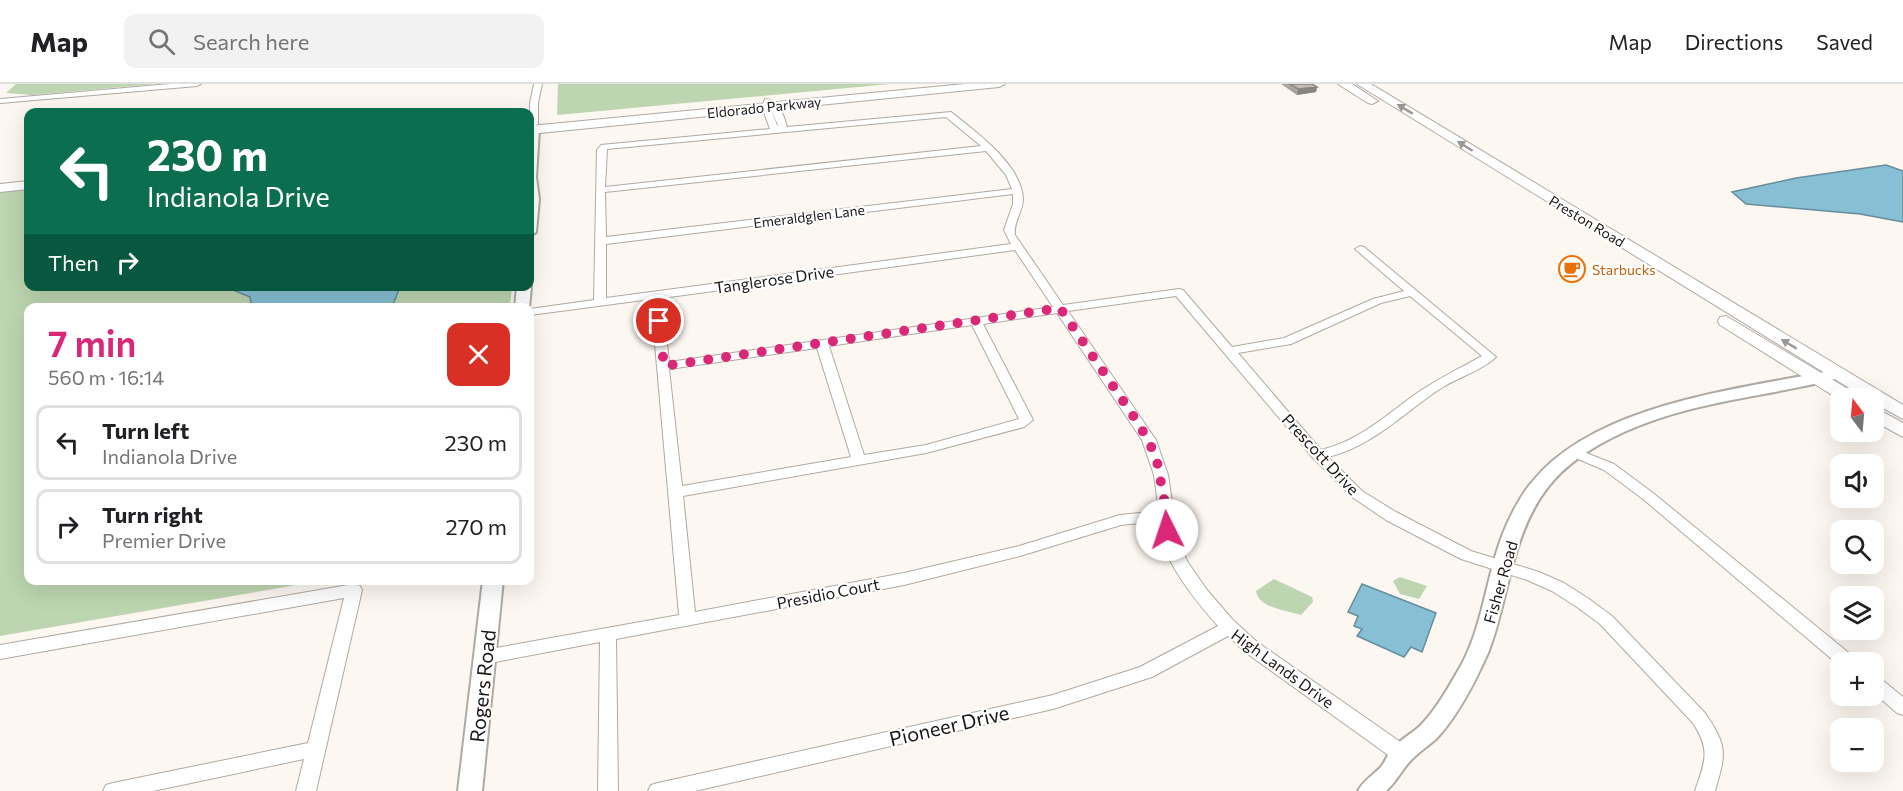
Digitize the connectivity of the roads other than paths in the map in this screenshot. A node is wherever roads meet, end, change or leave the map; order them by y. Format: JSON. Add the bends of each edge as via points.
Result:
{"nodes":[{"id":1,"x":196,"y":84,"type":"edge"},
{"id":2,"x":538,"y":84,"type":"edge"},
{"id":3,"x":938,"y":84,"type":"edge"},
{"id":4,"x":999,"y":84,"type":"edge"},
{"id":5,"x":1344,"y":84,"type":"edge"},
{"id":6,"x":1363,"y":84,"type":"edge"},
{"id":7,"x":0,"y":101,"type":"edge"},
{"id":8,"x":770,"y":105,"type":"junction"},
{"id":9,"x":534,"y":108,"type":"edge"},
{"id":10,"x":534,"y":127,"type":"edge"},
{"id":11,"x":1434,"y":127,"type":"junction"},
{"id":12,"x":778,"y":129,"type":"junction"},
{"id":13,"x":1416,"y":129,"type":"junction"},
{"id":14,"x":988,"y":148,"type":"junction"},
{"id":15,"x":24,"y":175,"type":"edge"},
{"id":16,"x":0,"y":178,"type":"edge"},
{"id":17,"x":24,"y":185,"type":"edge"},
{"id":18,"x":0,"y":188,"type":"edge"},
{"id":19,"x":601,"y":190,"type":"junction"},
{"id":20,"x":1017,"y":191,"type":"junction"},
{"id":21,"x":1576,"y":214,"type":"junction"},
{"id":22,"x":1558,"y":216,"type":"junction"},
{"id":23,"x":602,"y":241,"type":"junction"},
{"id":24,"x":1018,"y":246,"type":"junction"},
{"id":25,"x":1360,"y":249,"type":"dead end"},
{"id":26,"x":1412,"y":292,"type":"junction"},
{"id":27,"x":656,"y":295,"type":"junction"},
{"id":28,"x":600,"y":302,"type":"junction"},
{"id":29,"x":1060,"y":308,"type":"junction"},
{"id":30,"x":534,"y":311,"type":"edge"},
{"id":31,"x":976,"y":322,"type":"junction"},
{"id":32,"x":822,"y":344,"type":"junction"},
{"id":33,"x":1230,"y":351,"type":"junction"},
{"id":34,"x":664,"y":366,"type":"junction"},
{"id":35,"x":1839,"y":374,"type":"junction"},
{"id":36,"x":1818,"y":379,"type":"junction"},
{"id":37,"x":1833,"y":388,"type":"edge"},
{"id":38,"x":1903,"y":413,"type":"edge"},
{"id":39,"x":1884,"y":419,"type":"edge"},
{"id":40,"x":1903,"y":431,"type":"edge"},
{"id":41,"x":1576,"y":453,"type":"junction"},
{"id":42,"x":1318,"y":455,"type":"junction"},
{"id":43,"x":859,"y":461,"type":"junction"},
{"id":44,"x":676,"y":492,"type":"junction"},
{"id":45,"x":1167,"y":515,"type":"junction"},
{"id":46,"x":1502,"y":566,"type":"junction"},
{"id":47,"x":492,"y":585,"type":"edge"},
{"id":48,"x":688,"y":619,"type":"junction"},
{"id":49,"x":1228,"y":628,"type":"junction"},
{"id":50,"x":608,"y":634,"type":"junction"},
{"id":51,"x":0,"y":652,"type":"edge"},
{"id":52,"x":1836,"y":652,"type":"edge"},
{"id":53,"x":485,"y":657,"type":"junction"},
{"id":54,"x":1884,"y":692,"type":"edge"},
{"id":55,"x":1903,"y":708,"type":"edge"},
{"id":56,"x":316,"y":749,"type":"junction"},
{"id":57,"x":1402,"y":754,"type":"junction"},
{"id":58,"x":113,"y":791,"type":"edge"},
{"id":59,"x":306,"y":791,"type":"edge"},
{"id":60,"x":470,"y":791,"type":"edge"},
{"id":61,"x":608,"y":791,"type":"edge"},
{"id":62,"x":658,"y":791,"type":"edge"},
{"id":63,"x":1370,"y":791,"type":"edge"},
{"id":64,"x":1705,"y":791,"type":"edge"}],
"edges":[{"from":1,"to":7,"type":"street"},
{"from":2,"to":9,"type":"street"},
{"from":3,"to":8,"type":"main road","name":"Eldorado Parkway"},
{"from":4,"to":8,"type":"main road","name":"Eldorado Parkway"},
{"from":5,"to":13,"type":"main road","name":"Preston Road"},
{"from":11,"to":6,"type":"main road","name":"Preston Road","one_way":true},
{"from":8,"to":10,"type":"main road","name":"Eldorado Parkway"},
{"from":8,"to":12,"type":"street","via":[[773,127]]},
{"from":11,"to":13,"type":"main road"},
{"from":21,"to":11,"type":"main road","name":"Preston Road","one_way":true},
{"from":12,"to":14,"type":"street","via":[[945,113]]},
{"from":12,"to":19,"type":"street","via":[[604,147]]},
{"from":13,"to":22,"type":"main road","name":"Preston Road"},
{"from":14,"to":19,"type":"street"},
{"from":14,"to":20,"type":"street","via":[[1012,175]]},
{"from":15,"to":16,"type":"main road"},
{"from":17,"to":18,"type":"main road"},
{"from":19,"to":23,"type":"street"},
{"from":20,"to":23,"type":"street","name":"Emeraldglen Lane"},
{"from":20,"to":24,"type":"street","via":[[1018,201],[1008,230]]},
{"from":21,"to":22,"type":"main road"},
{"from":35,"to":21,"type":"main road","name":"Preston Road","one_way":true},
{"from":22,"to":36,"type":"main road","name":"Preston Road"},
{"from":23,"to":28,"type":"street"},
{"from":24,"to":27,"type":"street","name":"Tanglerose Drive"},
{"from":24,"to":29,"type":"street","name":"High Lands Drive"},
{"from":25,"to":26,"type":"street"},
{"from":26,"to":33,"type":"street","via":[[1377,301],[1287,341]]},
{"from":26,"to":42,"type":"street","via":[[1491,357],[1433,388],[1357,443]]},
{"from":27,"to":28,"type":"street","name":"Tanglerose Drive"},
{"from":27,"to":34,"type":"street"},
{"from":28,"to":30,"type":"street","name":"Tanglerose Drive"},
{"from":29,"to":31,"type":"street"},
{"from":29,"to":33,"type":"street","name":"Prescott Drive","via":[[1179,292]]},
{"from":29,"to":45,"type":"street","name":"High Lands Drive","via":[[1149,440],[1156,456]]},
{"from":31,"to":32,"type":"street"},
{"from":31,"to":43,"type":"street","via":[[1026,420],[926,449]]},
{"from":32,"to":34,"type":"street"},
{"from":32,"to":43,"type":"street"},
{"from":33,"to":42,"type":"street","name":"Prescott Drive"},
{"from":34,"to":44,"type":"street"},
{"from":35,"to":36,"type":"street","name":"Fisher Road"},
{"from":35,"to":38,"type":"main road","name":"Preston Road"},
{"from":36,"to":37,"type":"main road","name":"Preston Road"},
{"from":36,"to":41,"type":"street","name":"Fisher Road","via":[[1676,406],[1609,433]]},
{"from":39,"to":40,"type":"main road"},
{"from":41,"to":46,"type":"street","name":"Fisher Road","via":[[1556,467],[1535,492],[1515,529]]},
{"from":41,"to":52,"type":"street","via":[[1609,467],[1644,492]]},
{"from":42,"to":46,"type":"street","name":"Prescott Drive","via":[[1357,494],[1391,516],[1466,555]]},
{"from":43,"to":44,"type":"street"},
{"from":44,"to":48,"type":"street"},
{"from":45,"to":48,"type":"street","name":"Presidio Court","via":[[1120,520],[1020,551],[904,579]]},
{"from":45,"to":49,"type":"street","name":"High Lands Drive","via":[[1167,530],[1176,553]]},
{"from":46,"to":57,"type":"street","name":"Fisher Road","via":[[1480,647],[1429,730]]},
{"from":46,"to":64,"type":"street","name":"Prescott Drive","via":[[1558,587],[1606,620],[1699,718],[1717,754]]},
{"from":47,"to":53,"type":"street","name":"Rogers Road"},
{"from":48,"to":50,"type":"street","name":"Presidio Court"},
{"from":49,"to":57,"type":"street","name":"High Lands Drive"},
{"from":49,"to":62,"type":"street","name":"Pioneer Drive","via":[[1146,672],[1053,702]]},
{"from":50,"to":53,"type":"street","name":"Presidio Court"},
{"from":50,"to":61,"type":"street"},
{"from":51,"to":56,"type":"street","via":[[354,590]]},
{"from":53,"to":60,"type":"street","name":"Rogers Road"},
{"from":54,"to":55,"type":"street"},
{"from":56,"to":58,"type":"street"},
{"from":56,"to":59,"type":"street"},
{"from":57,"to":63,"type":"street","name":"Fisher Road","via":[[1389,774]]}]}
